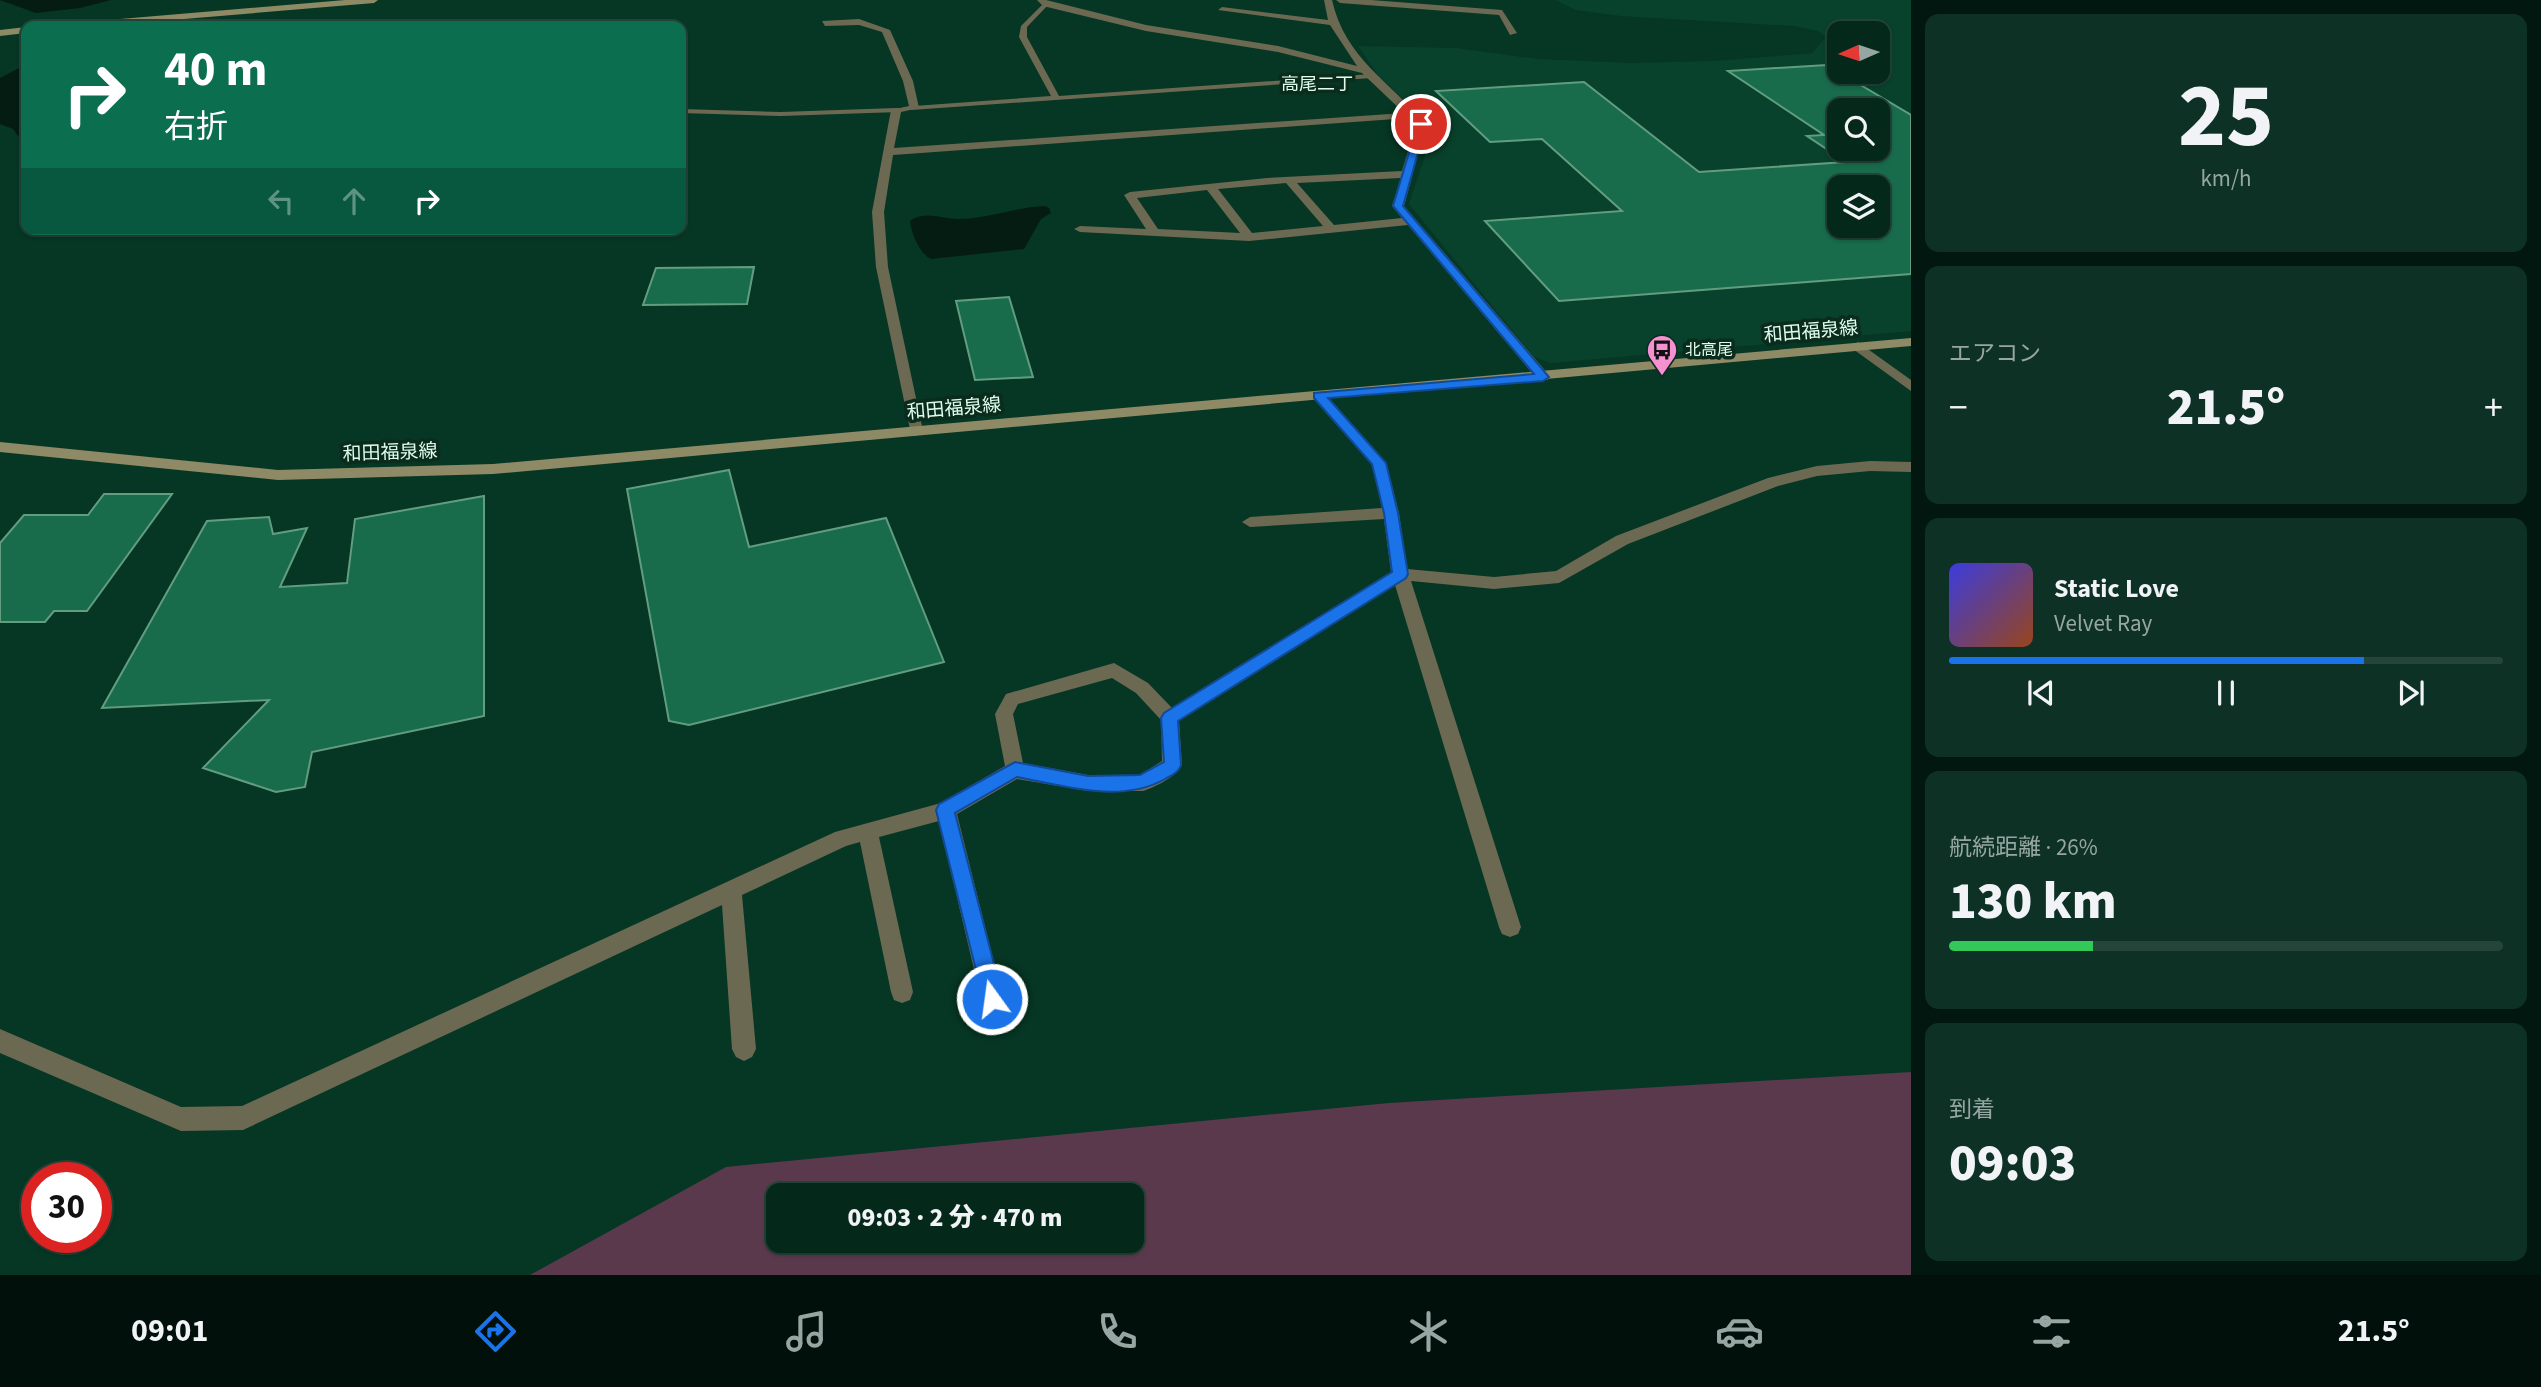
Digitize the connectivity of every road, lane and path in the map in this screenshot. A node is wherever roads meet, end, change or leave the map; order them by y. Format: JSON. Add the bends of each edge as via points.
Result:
{"nodes":[{"id":1,"x":374,"y":0,"type":"edge"},
{"id":2,"x":1328,"y":0,"type":"edge"},
{"id":3,"x":1340,"y":0,"type":"edge"},
{"id":4,"x":1043,"y":2,"type":"edge"},
{"id":5,"x":1431,"y":4,"type":"edge"},
{"id":6,"x":1222,"y":15,"type":"edge"},
{"id":7,"x":131,"y":21,"type":"edge"},
{"id":8,"x":825,"y":23,"type":"dead end"},
{"id":9,"x":1332,"y":23,"type":"junction"},
{"id":10,"x":21,"y":31,"type":"edge"},
{"id":11,"x":0,"y":33,"type":"edge"},
{"id":12,"x":1513,"y":33,"type":"dead end"},
{"id":13,"x":1278,"y":49,"type":"junction"},
{"id":14,"x":1368,"y":73,"type":"junction"},
{"id":15,"x":1056,"y":98,"type":"junction"},
{"id":16,"x":914,"y":108,"type":"junction"},
{"id":17,"x":896,"y":110,"type":"junction"},
{"id":18,"x":686,"y":111,"type":"edge"},
{"id":19,"x":1412,"y":115,"type":"junction"},
{"id":20,"x":888,"y":152,"type":"junction"},
{"id":21,"x":1407,"y":174,"type":"junction"},
{"id":22,"x":1289,"y":180,"type":"junction"},
{"id":23,"x":1210,"y":187,"type":"junction"},
{"id":24,"x":1411,"y":221,"type":"junction"},
{"id":25,"x":1080,"y":229,"type":"dead end"},
{"id":26,"x":1332,"y":230,"type":"junction"},
{"id":27,"x":1154,"y":232,"type":"junction"},
{"id":28,"x":1249,"y":237,"type":"junction"},
{"id":29,"x":1911,"y":342,"type":"edge"},
{"id":30,"x":1858,"y":346,"type":"junction"},
{"id":31,"x":1543,"y":377,"type":"junction"},
{"id":32,"x":1911,"y":387,"type":"edge"},
{"id":33,"x":1318,"y":395,"type":"junction"},
{"id":34,"x":916,"y":432,"type":"junction"},
{"id":35,"x":0,"y":447,"type":"edge"},
{"id":36,"x":1911,"y":467,"type":"edge"},
{"id":37,"x":1391,"y":513,"type":"junction"},
{"id":38,"x":1250,"y":522,"type":"dead end"},
{"id":39,"x":1400,"y":574,"type":"junction"},
{"id":40,"x":1170,"y":718,"type":"junction"},
{"id":41,"x":1015,"y":769,"type":"junction"},
{"id":42,"x":946,"y":810,"type":"junction"},
{"id":43,"x":868,"y":831,"type":"junction"},
{"id":44,"x":731,"y":890,"type":"junction"},
{"id":45,"x":1510,"y":928,"type":"dead end"},
{"id":46,"x":902,"y":992,"type":"dead end"},
{"id":47,"x":992,"y":999,"type":"dead end"},
{"id":48,"x":0,"y":1041,"type":"edge"},
{"id":49,"x":744,"y":1049,"type":"dead end"}],
"edges":[{"from":1,"to":7,"type":"main road"},
{"from":2,"to":9,"type":"street"},
{"from":3,"to":5,"type":"street"},
{"from":4,"to":13,"type":"street","via":[[1146,28]]},
{"from":4,"to":15,"type":"lane","via":[[1023,27],[1023,37]]},
{"from":5,"to":12,"type":"street","via":[[1502,13]]},
{"from":6,"to":9,"type":"street"},
{"from":6,"to":13,"type":"street"},
{"from":8,"to":16,"type":"street","via":[[871,23],[886,30]]},
{"from":9,"to":14,"type":"street"},
{"from":10,"to":11,"type":"main road"},
{"from":13,"to":14,"type":"street"},
{"from":14,"to":15,"type":"lane"},
{"from":14,"to":19,"type":"street"},
{"from":15,"to":16,"type":"lane"},
{"from":16,"to":17,"type":"street"},
{"from":17,"to":18,"type":"lane"},
{"from":17,"to":20,"type":"street"},
{"from":19,"to":20,"type":"street"},
{"from":19,"to":21,"type":"street","via":[[1421,124]]},
{"from":20,"to":34,"type":"street","via":[[878,212],[882,267]]},
{"from":21,"to":22,"type":"street"},
{"from":21,"to":24,"type":"street","via":[[1398,206]]},
{"from":22,"to":23,"type":"street"},
{"from":22,"to":26,"type":"street"},
{"from":23,"to":27,"type":"street","via":[[1130,195]]},
{"from":23,"to":28,"type":"street"},
{"from":24,"to":26,"type":"street"},
{"from":24,"to":31,"type":"street"},
{"from":25,"to":27,"type":"street"},
{"from":26,"to":28,"type":"street"},
{"from":27,"to":28,"type":"street"},
{"from":29,"to":30,"type":"main road","name":"和田福泉線"},
{"from":30,"to":31,"type":"main road","name":"和田福泉線"},
{"from":30,"to":32,"type":"street"},
{"from":31,"to":33,"type":"main road","name":"和田福泉線"},
{"from":33,"to":34,"type":"main road","name":"和田福泉線"},
{"from":33,"to":37,"type":"street","via":[[1379,463]]},
{"from":34,"to":35,"type":"main road","name":"和田福泉線","via":[[493,469],[278,475]]},
{"from":36,"to":39,"type":"street","via":[[1817,471],[1773,482],[1622,540],[1559,577],[1494,583]]},
{"from":37,"to":38,"type":"street"},
{"from":37,"to":39,"type":"street"},
{"from":39,"to":40,"type":"street"},
{"from":39,"to":45,"type":"street"},
{"from":40,"to":41,"type":"street","via":[[1172,765],[1143,783],[1088,783]]},
{"from":40,"to":41,"type":"street","via":[[1142,688],[1114,670],[1012,699],[1004,714]]},
{"from":41,"to":42,"type":"street"},
{"from":42,"to":43,"type":"street"},
{"from":42,"to":47,"type":"street"},
{"from":43,"to":44,"type":"street","via":[[842,838]]},
{"from":43,"to":46,"type":"street"},
{"from":44,"to":48,"type":"street","via":[[243,1118],[181,1119]]},
{"from":44,"to":49,"type":"street"}]}
